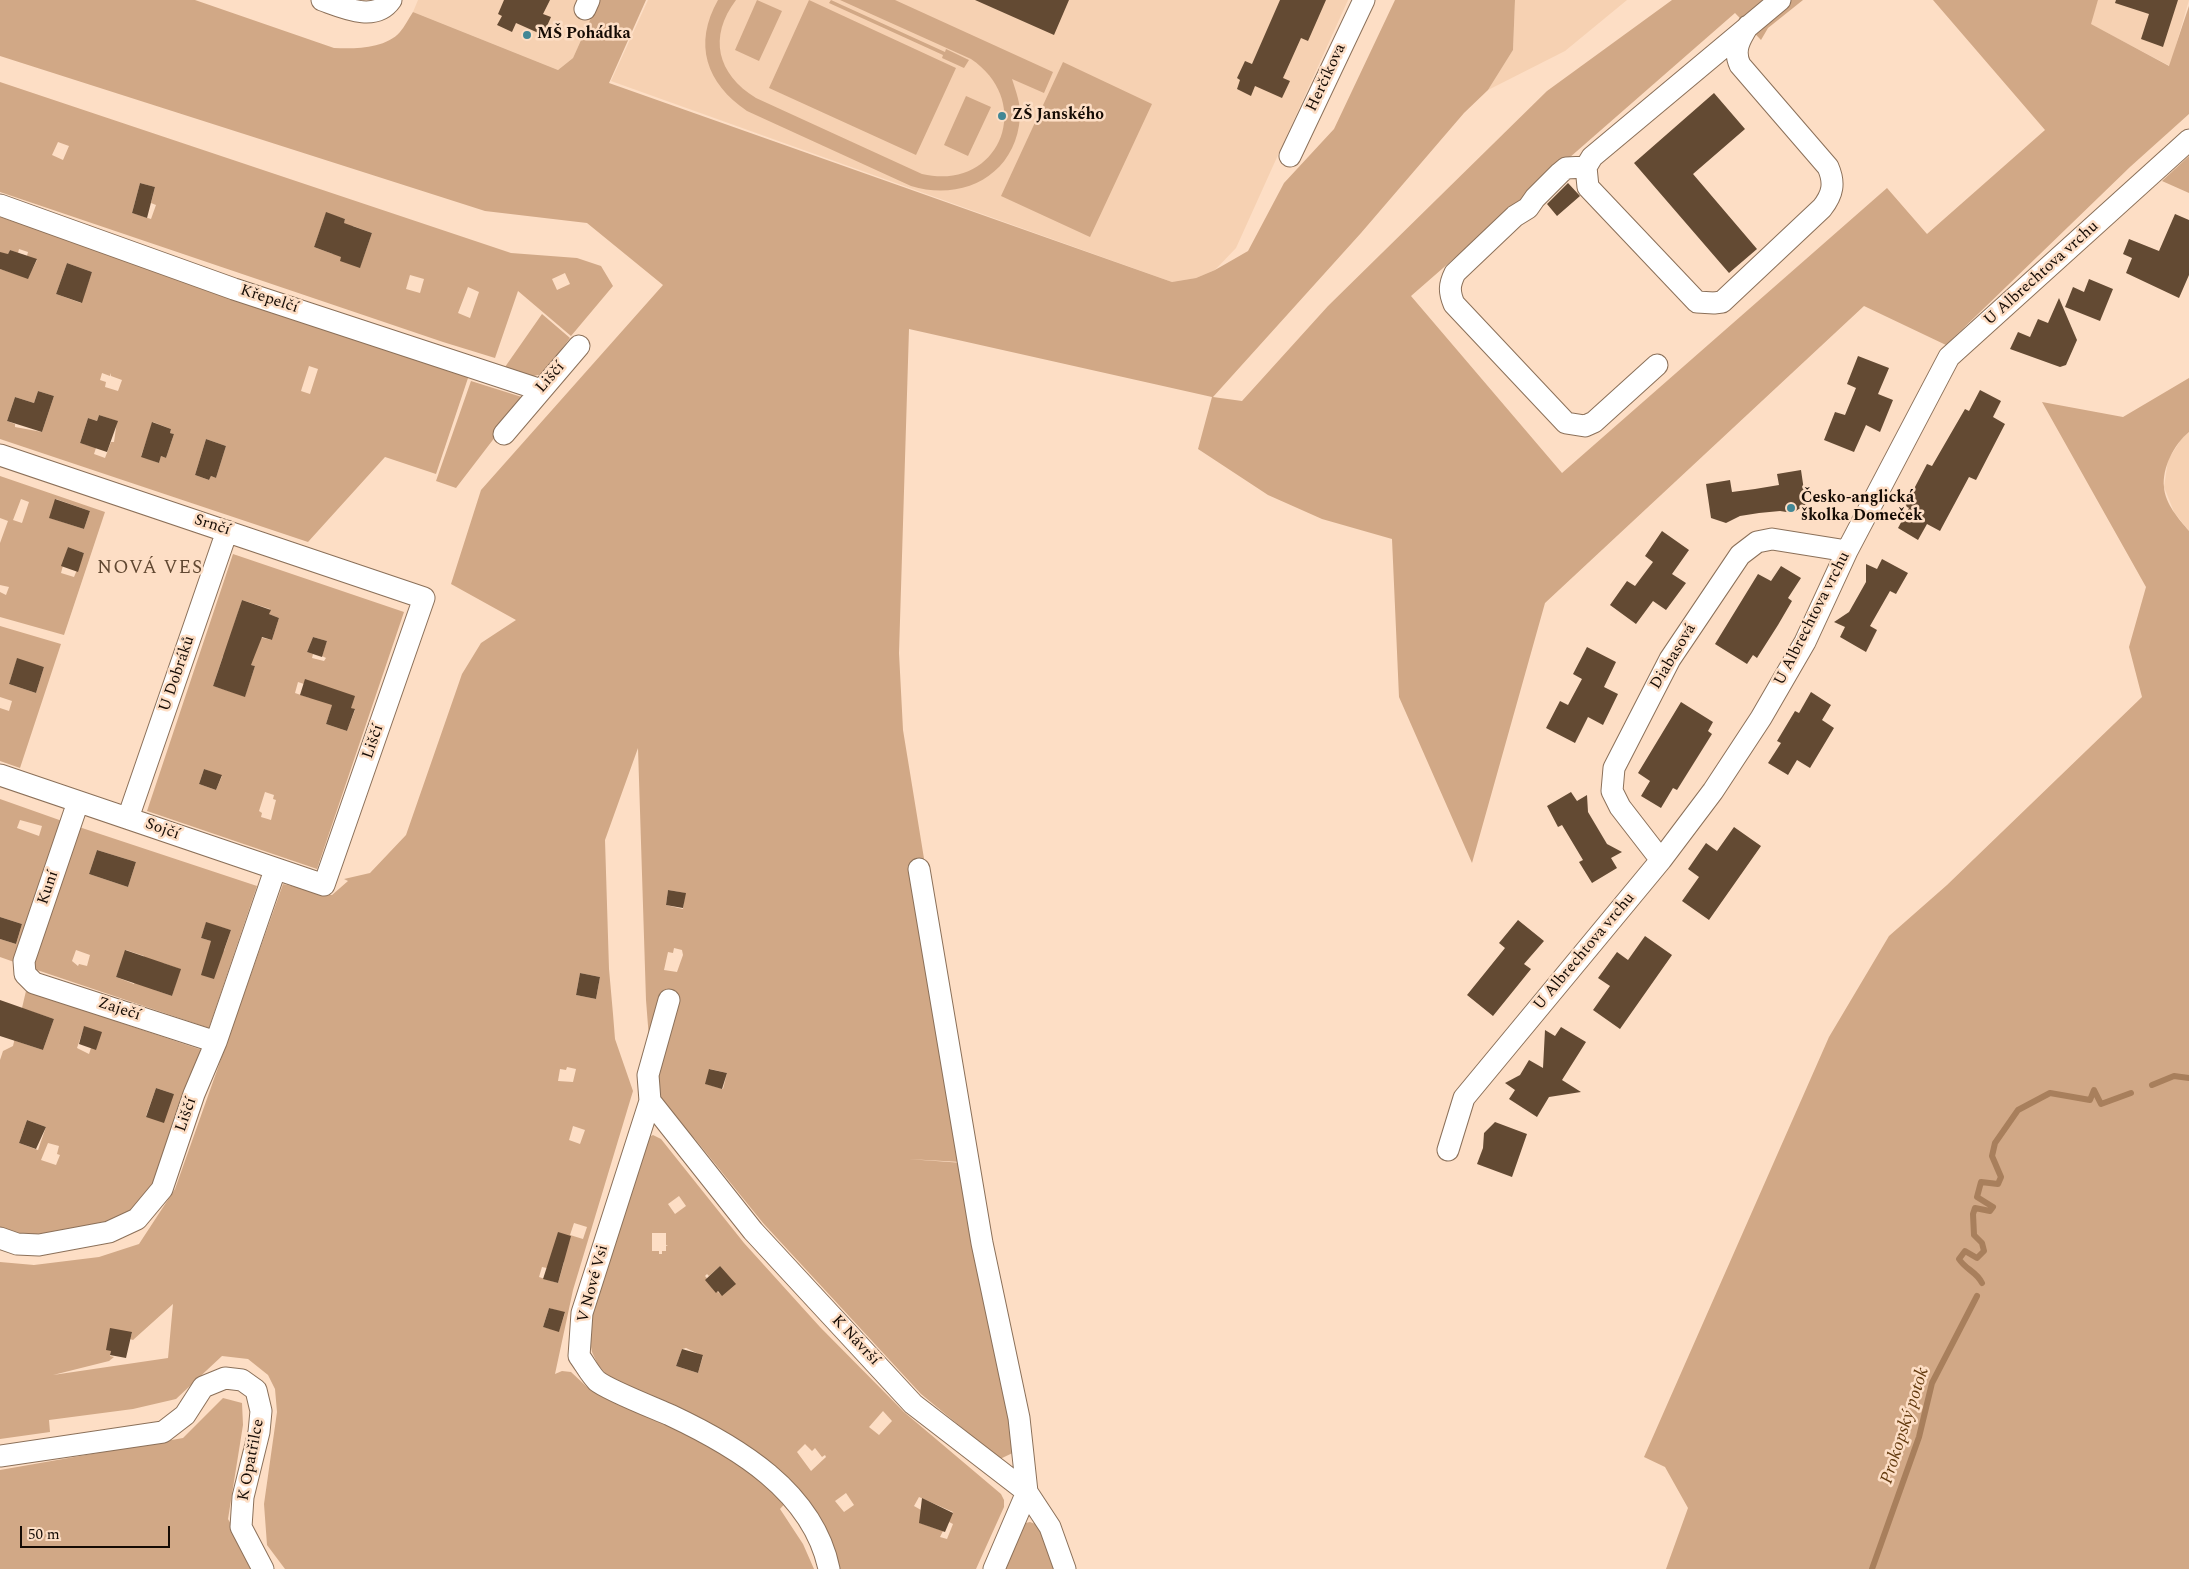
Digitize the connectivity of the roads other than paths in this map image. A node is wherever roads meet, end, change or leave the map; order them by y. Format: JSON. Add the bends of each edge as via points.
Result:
{"nodes":[{"id":1,"x":322,"y":0,"type":"edge"},
{"id":2,"x":391,"y":0,"type":"edge"},
{"id":3,"x":1364,"y":0,"type":"edge"},
{"id":4,"x":1780,"y":0,"type":"edge"},
{"id":5,"x":1748,"y":26,"type":"junction"},
{"id":6,"x":2189,"y":140,"type":"edge"},
{"id":7,"x":1290,"y":156,"type":"dead end"},
{"id":8,"x":1586,"y":167,"type":"junction"},
{"id":9,"x":0,"y":205,"type":"edge"},
{"id":10,"x":579,"y":346,"type":"dead end"},
{"id":11,"x":1657,"y":365,"type":"dead end"},
{"id":12,"x":541,"y":390,"type":"junction"},
{"id":13,"x":504,"y":434,"type":"dead end"},
{"id":14,"x":0,"y":455,"type":"edge"},
{"id":15,"x":227,"y":531,"type":"junction"},
{"id":16,"x":1847,"y":551,"type":"junction"},
{"id":17,"x":424,"y":598,"type":"joint"},
{"id":18,"x":0,"y":775,"type":"edge"},
{"id":19,"x":78,"y":802,"type":"junction"},
{"id":20,"x":128,"y":818,"type":"junction"},
{"id":21,"x":1660,"y":860,"type":"junction"},
{"id":22,"x":275,"y":870,"type":"junction"},
{"id":23,"x":919,"y":870,"type":"dead end"},
{"id":24,"x":324,"y":885,"type":"joint"},
{"id":25,"x":25,"y":974,"type":"joint"},
{"id":26,"x":669,"y":1000,"type":"dead end"},
{"id":27,"x":216,"y":1042,"type":"junction"},
{"id":28,"x":650,"y":1101,"type":"junction"},
{"id":29,"x":1448,"y":1150,"type":"dead end"},
{"id":30,"x":0,"y":1238,"type":"edge"},
{"id":31,"x":0,"y":1456,"type":"edge"},
{"id":32,"x":1026,"y":1492,"type":"junction"},
{"id":33,"x":263,"y":1569,"type":"edge"},
{"id":34,"x":829,"y":1569,"type":"edge"},
{"id":35,"x":994,"y":1569,"type":"edge"},
{"id":36,"x":1065,"y":1569,"type":"edge"}],
"edges":[{"from":1,"to":2,"type":"street","via":[[352,11],[374,11]]},
{"from":3,"to":7,"type":"street","name":"Herčíkova"},
{"from":4,"to":5,"type":"street"},
{"from":5,"to":8,"type":"street","via":[[1592,157]]},
{"from":5,"to":8,"type":"street","via":[[1737,49],[1740,65],[1828,167],[1833,188],[1822,208],[1722,302],[1697,302],[1689,296],[1588,187]]},
{"from":6,"to":16,"type":"street","name":"U Albrechtova vrchu","via":[[1950,357]]},
{"from":8,"to":11,"type":"street","via":[[1566,168],[1560,173],[1528,208],[1515,216],[1455,273],[1449,293],[1454,304],[1566,423],[1585,426],[1594,422]]},
{"from":9,"to":12,"type":"street","name":"Křepelčí","via":[[234,289]]},
{"from":10,"to":12,"type":"street","name":"Liščí"},
{"from":12,"to":13,"type":"street","name":"Liščí"},
{"from":14,"to":15,"type":"street","name":"Srnčí"},
{"from":15,"to":17,"type":"street","name":"Srnčí"},
{"from":15,"to":20,"type":"street","name":"U Dobráků"},
{"from":16,"to":21,"type":"street","name":"U Albrechtova vrchu","via":[[1805,642],[1761,718],[1713,791]]},
{"from":16,"to":21,"type":"street","name":"Diabasová","via":[[1772,539],[1757,542],[1740,555],[1670,659],[1614,768],[1612,791]]},
{"from":17,"to":24,"type":"street","name":"Liščí"},
{"from":18,"to":19,"type":"street","name":"Sojčí"},
{"from":19,"to":20,"type":"street","name":"Sojčí"},
{"from":19,"to":25,"type":"street","name":"Kuní","via":[[24,961]]},
{"from":20,"to":22,"type":"street","name":"Sojčí"},
{"from":21,"to":29,"type":"street","name":"U Albrechtova vrchu","via":[[1464,1098]]},
{"from":22,"to":24,"type":"street","name":"Sojčí"},
{"from":22,"to":27,"type":"street","name":"Liščí"},
{"from":23,"to":32,"type":"street","via":[[982,1243],[1019,1418]]},
{"from":25,"to":27,"type":"street","name":"Zaječí","via":[[34,982]]},
{"from":26,"to":28,"type":"street","name":"V Nové Vsi","via":[[648,1075]]},
{"from":27,"to":30,"type":"street","name":"Liščí","via":[[194,1094],[162,1189],[137,1219],[109,1232],[39,1245],[17,1244]]},
{"from":28,"to":32,"type":"street","name":"K Návrší","via":[[752,1231],[913,1404]]},
{"from":28,"to":34,"type":"street","name":"V Nové Vsi","via":[[582,1314],[579,1356],[598,1381],[702,1430],[744,1455],[782,1487],[810,1522],[827,1556]]},
{"from":31,"to":33,"type":"street","name":"K Opatřilce","via":[[163,1432],[185,1415],[203,1387],[225,1378],[242,1380],[256,1390],[261,1411],[243,1497],[241,1528]]},
{"from":32,"to":35,"type":"street"},
{"from":32,"to":36,"type":"street","name":"K Návrší","via":[[1050,1527]]}]}
